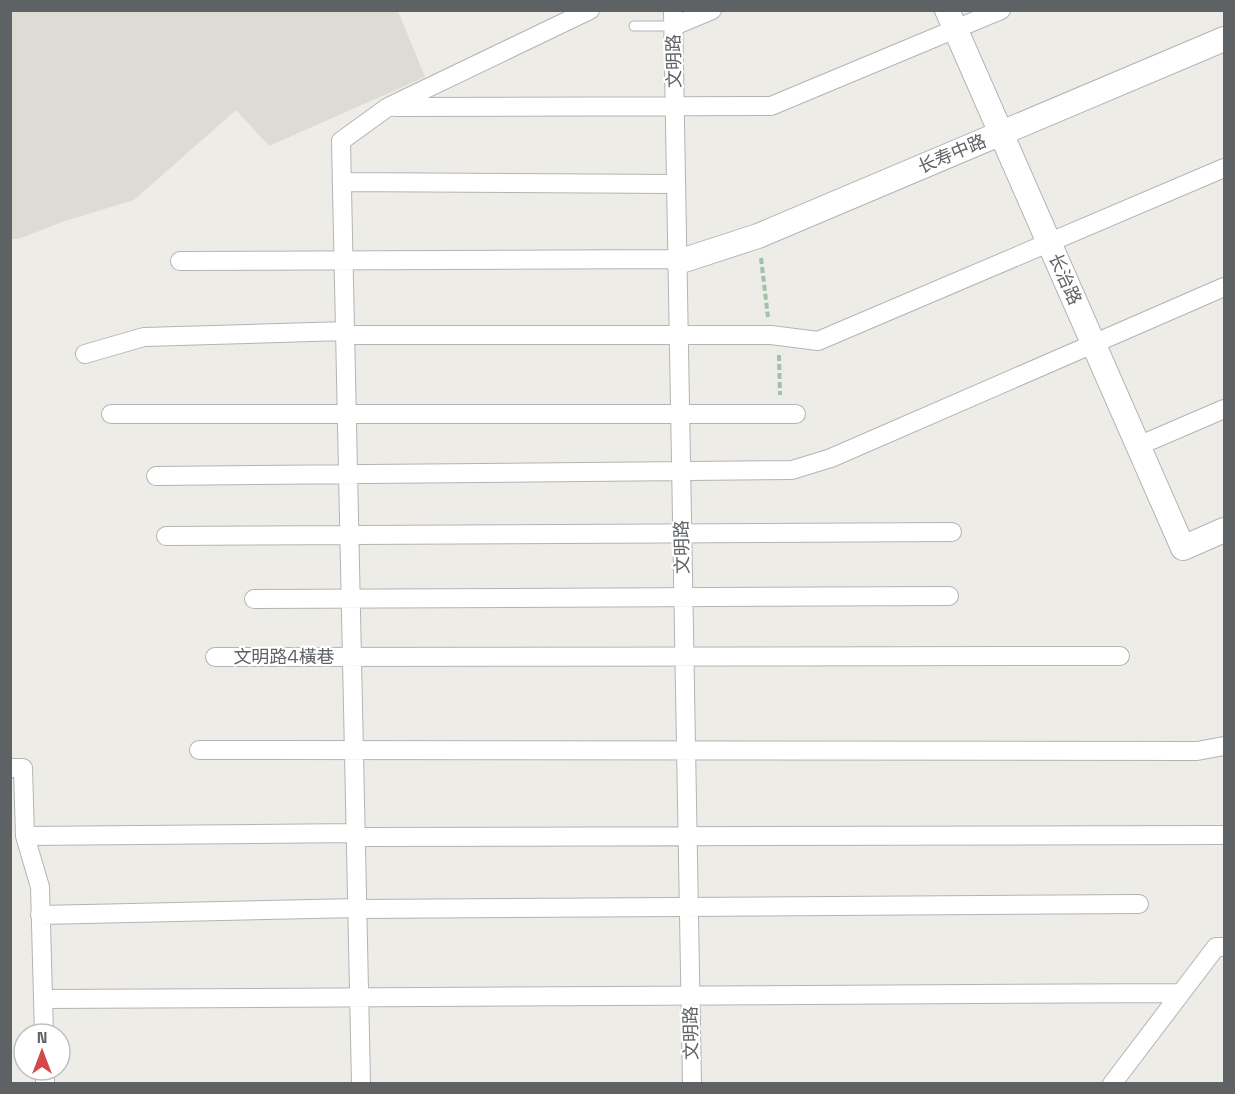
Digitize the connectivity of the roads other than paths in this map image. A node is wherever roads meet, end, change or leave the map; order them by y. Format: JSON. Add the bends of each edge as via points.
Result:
{"nodes":[{"id":1,"x":590,"y":10,"type":"edge"},
{"id":2,"x":712,"y":10,"type":"edge"},
{"id":3,"x":1001,"y":10,"type":"edge"},
{"id":4,"x":674,"y":18,"type":"edge"},
{"id":5,"x":952,"y":20,"type":"edge"},
{"id":6,"x":634,"y":26,"type":"dead end"},
{"id":7,"x":1224,"y":39,"type":"edge"},
{"id":8,"x":675,"y":105,"type":"junction"},
{"id":9,"x":388,"y":107,"type":"junction"},
{"id":10,"x":1001,"y":134,"type":"junction"},
{"id":11,"x":1224,"y":168,"type":"edge"},
{"id":12,"x":342,"y":182,"type":"junction"},
{"id":13,"x":676,"y":184,"type":"junction"},
{"id":14,"x":1049,"y":243,"type":"junction"},
{"id":15,"x":180,"y":261,"type":"dead end"},
{"id":16,"x":343,"y":261,"type":"junction"},
{"id":17,"x":678,"y":261,"type":"junction"},
{"id":18,"x":1224,"y":288,"type":"edge"},
{"id":19,"x":345,"y":333,"type":"junction"},
{"id":20,"x":679,"y":336,"type":"junction"},
{"id":21,"x":1094,"y":344,"type":"junction"},
{"id":22,"x":85,"y":354,"type":"dead end"},
{"id":23,"x":1224,"y":409,"type":"edge"},
{"id":24,"x":111,"y":414,"type":"dead end"},
{"id":25,"x":347,"y":414,"type":"junction"},
{"id":26,"x":680,"y":414,"type":"junction"},
{"id":27,"x":788,"y":414,"type":"road end"},
{"id":28,"x":1138,"y":446,"type":"junction"},
{"id":29,"x":681,"y":472,"type":"junction"},
{"id":30,"x":348,"y":475,"type":"junction"},
{"id":31,"x":156,"y":476,"type":"dead end"},
{"id":32,"x":1224,"y":530,"type":"edge"},
{"id":33,"x":952,"y":532,"type":"dead end"},
{"id":34,"x":682,"y":533,"type":"junction"},
{"id":35,"x":350,"y":535,"type":"junction"},
{"id":36,"x":166,"y":536,"type":"dead end"},
{"id":37,"x":949,"y":596,"type":"dead end"},
{"id":38,"x":683,"y":597,"type":"junction"},
{"id":39,"x":351,"y":598,"type":"junction"},
{"id":40,"x":254,"y":599,"type":"dead end"},
{"id":41,"x":352,"y":656,"type":"junction"},
{"id":42,"x":684,"y":656,"type":"junction"},
{"id":43,"x":1120,"y":656,"type":"dead end"},
{"id":44,"x":215,"y":657,"type":"dead end"},
{"id":45,"x":1224,"y":746,"type":"edge"},
{"id":46,"x":199,"y":750,"type":"dead end"},
{"id":47,"x":354,"y":750,"type":"junction"},
{"id":48,"x":686,"y":751,"type":"junction"},
{"id":49,"x":10,"y":768,"type":"edge"},
{"id":50,"x":356,"y":835,"type":"junction"},
{"id":51,"x":1224,"y":835,"type":"edge"},
{"id":52,"x":25,"y":836,"type":"junction"},
{"id":53,"x":687,"y":837,"type":"junction"},
{"id":54,"x":1138,"y":904,"type":"dead end"},
{"id":55,"x":358,"y":908,"type":"junction"},
{"id":56,"x":688,"y":908,"type":"junction"},
{"id":57,"x":40,"y":915,"type":"junction"},
{"id":58,"x":1224,"y":947,"type":"edge"},
{"id":59,"x":1181,"y":993,"type":"junction"},
{"id":60,"x":690,"y":994,"type":"junction"},
{"id":61,"x":359,"y":997,"type":"junction"},
{"id":62,"x":43,"y":999,"type":"junction"},
{"id":63,"x":44,"y":1022,"type":"edge"},
{"id":64,"x":361,"y":1083,"type":"edge"},
{"id":65,"x":692,"y":1083,"type":"edge"},
{"id":66,"x":1113,"y":1083,"type":"edge"}],
"edges":[{"from":1,"to":9,"type":"street"},
{"from":2,"to":4,"type":"street"},
{"from":3,"to":5,"type":"street"},
{"from":4,"to":6,"type":"lane"},
{"from":4,"to":8,"type":"street","name":"文明路"},
{"from":5,"to":8,"type":"street","via":[[771,106]]},
{"from":5,"to":10,"type":"street","name":"长治路"},
{"from":7,"to":10,"type":"street","name":"长寿中路"},
{"from":8,"to":9,"type":"street"},
{"from":8,"to":13,"type":"street","name":"文明路"},
{"from":9,"to":12,"type":"street","via":[[341,141]]},
{"from":10,"to":14,"type":"street","name":"长治路"},
{"from":10,"to":17,"type":"street","name":"长寿中路","via":[[758,236]]},
{"from":11,"to":14,"type":"street"},
{"from":12,"to":13,"type":"street"},
{"from":12,"to":16,"type":"street"},
{"from":13,"to":17,"type":"street","name":"文明路"},
{"from":14,"to":20,"type":"street","via":[[818,341],[775,336]]},
{"from":14,"to":21,"type":"street","name":"长治路"},
{"from":15,"to":16,"type":"street"},
{"from":16,"to":17,"type":"street"},
{"from":16,"to":19,"type":"street"},
{"from":17,"to":20,"type":"street","name":"文明路"},
{"from":18,"to":21,"type":"street"},
{"from":19,"to":20,"type":"street"},
{"from":19,"to":22,"type":"street","via":[[144,337]]},
{"from":19,"to":25,"type":"street"},
{"from":20,"to":26,"type":"street","name":"文明路"},
{"from":21,"to":28,"type":"street","name":"长治路"},
{"from":21,"to":29,"type":"street","via":[[831,458],[792,471]]},
{"from":23,"to":28,"type":"street"},
{"from":24,"to":25,"type":"street"},
{"from":25,"to":26,"type":"street"},
{"from":25,"to":30,"type":"street"},
{"from":26,"to":27,"type":"street"},
{"from":26,"to":29,"type":"street","name":"文明路"},
{"from":28,"to":32,"type":"street","name":"长治路","via":[[1183,548]]},
{"from":29,"to":30,"type":"street"},
{"from":29,"to":34,"type":"street","name":"文明路"},
{"from":30,"to":31,"type":"street"},
{"from":30,"to":35,"type":"street"},
{"from":33,"to":34,"type":"street"},
{"from":34,"to":35,"type":"street"},
{"from":34,"to":38,"type":"street","name":"文明路"},
{"from":35,"to":36,"type":"street"},
{"from":35,"to":39,"type":"street"},
{"from":37,"to":38,"type":"street"},
{"from":38,"to":39,"type":"street"},
{"from":38,"to":42,"type":"street","name":"文明路"},
{"from":39,"to":40,"type":"street"},
{"from":39,"to":41,"type":"street"},
{"from":41,"to":42,"type":"street","name":"文明路4橫巷"},
{"from":41,"to":44,"type":"street","name":"文明路4橫巷"},
{"from":41,"to":47,"type":"street"},
{"from":42,"to":43,"type":"street","name":"文明路4橫巷"},
{"from":42,"to":48,"type":"street","name":"文明路"},
{"from":45,"to":48,"type":"street","via":[[1197,751]]},
{"from":46,"to":47,"type":"street"},
{"from":47,"to":48,"type":"street"},
{"from":47,"to":50,"type":"street"},
{"from":48,"to":53,"type":"street","name":"文明路"},
{"from":49,"to":52,"type":"street","via":[[24,768]]},
{"from":50,"to":52,"type":"street"},
{"from":50,"to":53,"type":"street"},
{"from":50,"to":55,"type":"street"},
{"from":51,"to":53,"type":"street"},
{"from":52,"to":57,"type":"street","via":[[40,887]]},
{"from":53,"to":56,"type":"street","name":"文明路"},
{"from":54,"to":56,"type":"street"},
{"from":55,"to":56,"type":"street"},
{"from":55,"to":57,"type":"street"},
{"from":55,"to":61,"type":"street"},
{"from":56,"to":60,"type":"street","name":"文明路"},
{"from":57,"to":62,"type":"street"},
{"from":58,"to":59,"type":"street","via":[[1216,947]]},
{"from":59,"to":60,"type":"street"},
{"from":59,"to":66,"type":"street"},
{"from":60,"to":61,"type":"street"},
{"from":60,"to":65,"type":"street","name":"文明路"},
{"from":61,"to":62,"type":"street"},
{"from":61,"to":64,"type":"street"},
{"from":62,"to":63,"type":"street"}]}
